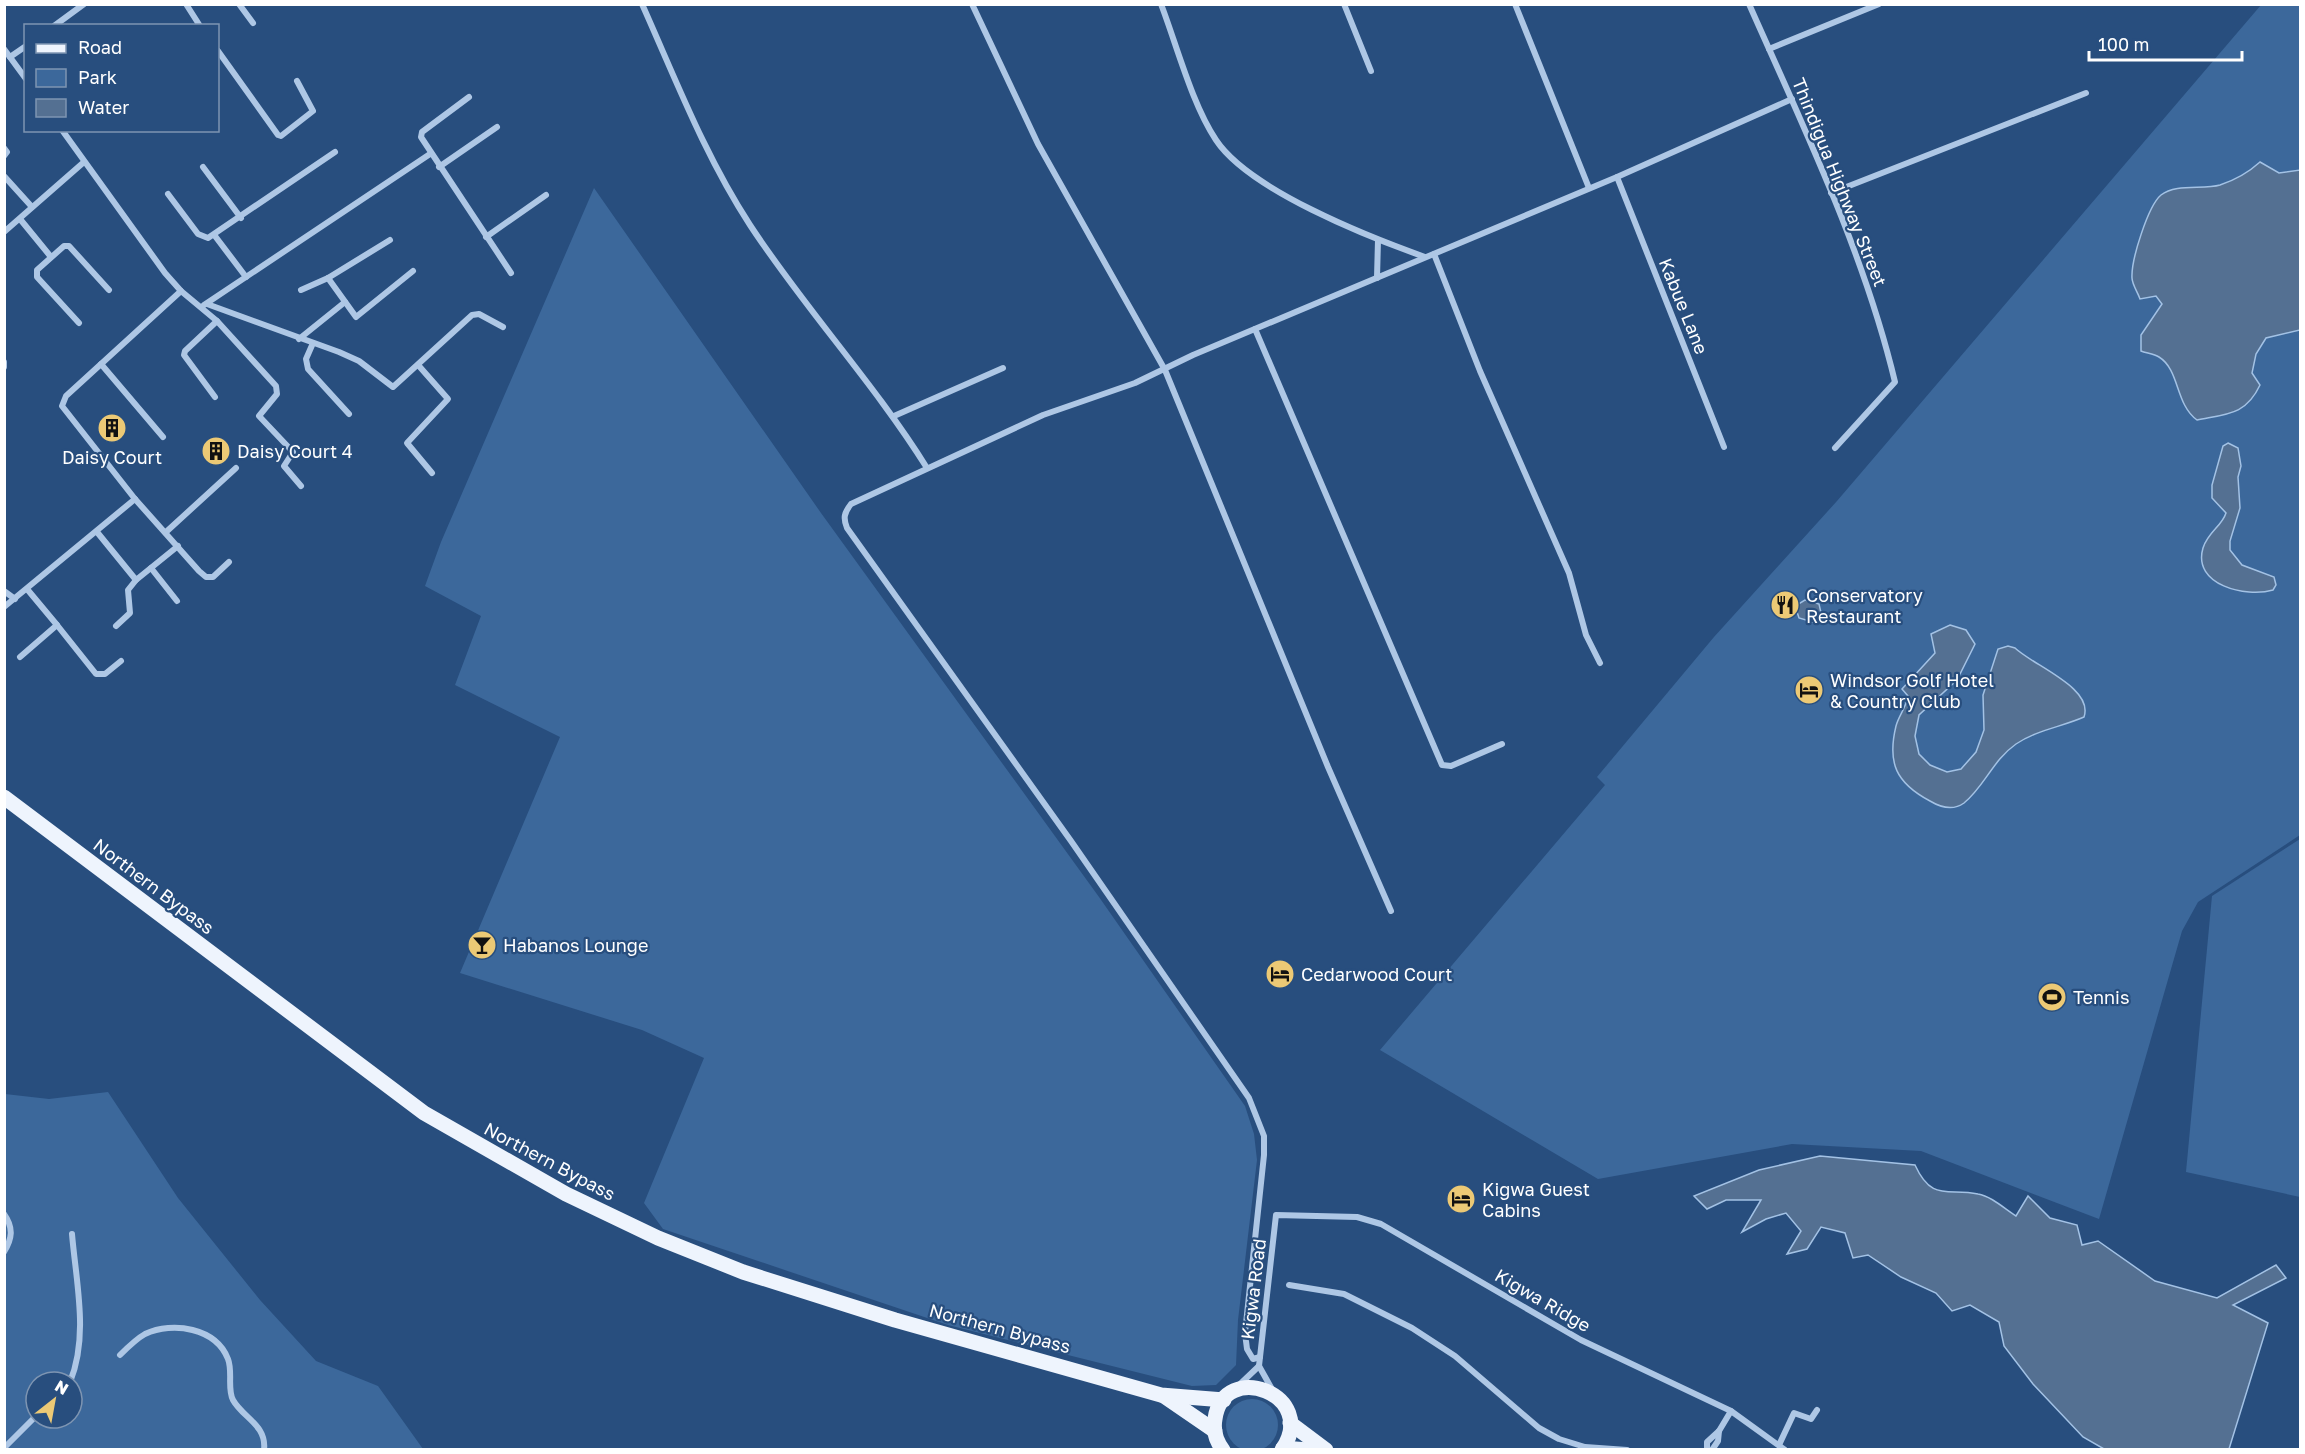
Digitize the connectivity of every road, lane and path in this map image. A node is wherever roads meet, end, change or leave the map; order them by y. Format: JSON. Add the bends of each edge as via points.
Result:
{"nodes":[{"id":1,"x":186,"y":4,"type":"edge"},
{"id":2,"x":239,"y":4,"type":"edge"},
{"id":3,"x":642,"y":4,"type":"edge"},
{"id":4,"x":972,"y":4,"type":"edge"},
{"id":5,"x":1161,"y":4,"type":"edge"},
{"id":6,"x":1344,"y":4,"type":"edge"},
{"id":7,"x":1515,"y":4,"type":"edge"},
{"id":8,"x":1749,"y":4,"type":"edge"},
{"id":9,"x":1879,"y":4,"type":"edge"},
{"id":10,"x":80,"y":6,"type":"edge"},
{"id":11,"x":64,"y":23,"type":"edge"},
{"id":12,"x":253,"y":23,"type":"dead end"},
{"id":13,"x":199,"y":24,"type":"edge"},
{"id":14,"x":24,"y":47,"type":"edge"},
{"id":15,"x":4,"y":49,"type":"edge"},
{"id":16,"x":1769,"y":49,"type":"junction"},
{"id":17,"x":219,"y":52,"type":"edge"},
{"id":18,"x":10,"y":57,"type":"junction"},
{"id":19,"x":1371,"y":71,"type":"dead end"},
{"id":20,"x":24,"y":76,"type":"edge"},
{"id":21,"x":297,"y":81,"type":"dead end"},
{"id":22,"x":2086,"y":93,"type":"dead end"},
{"id":23,"x":469,"y":97,"type":"dead end"},
{"id":24,"x":1792,"y":99,"type":"junction"},
{"id":25,"x":496,"y":128,"type":"dead end"},
{"id":26,"x":63,"y":132,"type":"edge"},
{"id":27,"x":4,"y":148,"type":"edge"},
{"id":28,"x":335,"y":152,"type":"dead end"},
{"id":29,"x":430,"y":154,"type":"junction"},
{"id":30,"x":4,"y":156,"type":"edge"},
{"id":31,"x":84,"y":162,"type":"junction"},
{"id":32,"x":203,"y":167,"type":"dead end"},
{"id":33,"x":439,"y":167,"type":"junction"},
{"id":34,"x":4,"y":176,"type":"edge"},
{"id":35,"x":1617,"y":177,"type":"junction"},
{"id":36,"x":1589,"y":188,"type":"junction"},
{"id":37,"x":1831,"y":193,"type":"junction"},
{"id":38,"x":168,"y":194,"type":"dead end"},
{"id":39,"x":546,"y":195,"type":"dead end"},
{"id":40,"x":32,"y":207,"type":"junction"},
{"id":41,"x":241,"y":218,"type":"junction"},
{"id":42,"x":20,"y":219,"type":"junction"},
{"id":43,"x":4,"y":232,"type":"edge"},
{"id":44,"x":215,"y":236,"type":"junction"},
{"id":45,"x":486,"y":237,"type":"junction"},
{"id":46,"x":390,"y":240,"type":"dead end"},
{"id":47,"x":1378,"y":240,"type":"junction"},
{"id":48,"x":1434,"y":254,"type":"junction"},
{"id":49,"x":51,"y":257,"type":"junction"},
{"id":50,"x":1426,"y":257,"type":"junction"},
{"id":51,"x":413,"y":271,"type":"dead end"},
{"id":52,"x":511,"y":273,"type":"dead end"},
{"id":53,"x":246,"y":277,"type":"junction"},
{"id":54,"x":328,"y":278,"type":"junction"},
{"id":55,"x":1377,"y":278,"type":"junction"},
{"id":56,"x":109,"y":290,"type":"dead end"},
{"id":57,"x":301,"y":290,"type":"dead end"},
{"id":58,"x":182,"y":291,"type":"junction"},
{"id":59,"x":345,"y":302,"type":"junction"},
{"id":60,"x":204,"y":305,"type":"junction"},
{"id":61,"x":217,"y":321,"type":"junction"},
{"id":62,"x":79,"y":322,"type":"dead end"},
{"id":63,"x":503,"y":327,"type":"dead end"},
{"id":64,"x":1255,"y":329,"type":"junction"},
{"id":65,"x":299,"y":339,"type":"junction"},
{"id":66,"x":313,"y":343,"type":"junction"},
{"id":67,"x":4,"y":362,"type":"edge"},
{"id":68,"x":101,"y":364,"type":"junction"},
{"id":69,"x":419,"y":366,"type":"junction"},
{"id":70,"x":4,"y":367,"type":"edge"},
{"id":71,"x":1003,"y":368,"type":"dead end"},
{"id":72,"x":1165,"y":370,"type":"junction"},
{"id":73,"x":214,"y":396,"type":"dead end"},
{"id":74,"x":349,"y":414,"type":"dead end"},
{"id":75,"x":894,"y":416,"type":"junction"},
{"id":76,"x":163,"y":437,"type":"dead end"},
{"id":77,"x":1724,"y":447,"type":"dead end"},
{"id":78,"x":1835,"y":448,"type":"dead end"},
{"id":79,"x":236,"y":468,"type":"dead end"},
{"id":80,"x":927,"y":468,"type":"junction"},
{"id":81,"x":432,"y":473,"type":"dead end"},
{"id":82,"x":301,"y":486,"type":"dead end"},
{"id":83,"x":135,"y":499,"type":"junction"},
{"id":84,"x":97,"y":532,"type":"junction"},
{"id":85,"x":165,"y":532,"type":"junction"},
{"id":86,"x":178,"y":546,"type":"junction"},
{"id":87,"x":230,"y":562,"type":"dead end"},
{"id":88,"x":151,"y":568,"type":"junction"},
{"id":89,"x":136,"y":580,"type":"junction"},
{"id":90,"x":27,"y":589,"type":"junction"},
{"id":91,"x":4,"y":591,"type":"edge"},
{"id":92,"x":15,"y":599,"type":"junction"},
{"id":93,"x":177,"y":601,"type":"dead end"},
{"id":94,"x":4,"y":607,"type":"edge"},
{"id":95,"x":57,"y":626,"type":"junction"},
{"id":96,"x":116,"y":626,"type":"dead end"},
{"id":97,"x":20,"y":657,"type":"dead end"},
{"id":98,"x":121,"y":661,"type":"dead end"},
{"id":99,"x":1600,"y":663,"type":"dead end"},
{"id":100,"x":1502,"y":744,"type":"dead end"},
{"id":101,"x":4,"y":797,"type":"edge"},
{"id":102,"x":1391,"y":911,"type":"dead end"},
{"id":103,"x":4,"y":1215,"type":"edge"},
{"id":104,"x":1276,"y":1215,"type":"joint"},
{"id":105,"x":72,"y":1234,"type":"dead end"},
{"id":106,"x":4,"y":1252,"type":"edge"},
{"id":107,"x":1289,"y":1285,"type":"dead end"},
{"id":108,"x":120,"y":1354,"type":"dead end"},
{"id":109,"x":1260,"y":1357,"type":"junction"},
{"id":110,"x":1259,"y":1366,"type":"junction"},
{"id":111,"x":75,"y":1370,"type":"edge"},
{"id":112,"x":1274,"y":1394,"type":"junction"},
{"id":113,"x":1161,"y":1395,"type":"junction"},
{"id":114,"x":1225,"y":1398,"type":"junction"},
{"id":115,"x":1817,"y":1410,"type":"dead end"},
{"id":116,"x":1731,"y":1411,"type":"junction"},
{"id":117,"x":1290,"y":1423,"type":"junction"},
{"id":118,"x":24,"y":1428,"type":"edge"},
{"id":119,"x":1215,"y":1431,"type":"junction"},
{"id":120,"x":1719,"y":1431,"type":"junction"},
{"id":121,"x":1782,"y":1447,"type":"edge"},
{"id":122,"x":4,"y":1448,"type":"edge"},
{"id":123,"x":1282,"y":1448,"type":"edge"},
{"id":124,"x":264,"y":1449,"type":"edge"},
{"id":125,"x":1223,"y":1449,"type":"edge"},
{"id":126,"x":1308,"y":1449,"type":"edge"},
{"id":127,"x":1326,"y":1449,"type":"edge"},
{"id":128,"x":1627,"y":1449,"type":"edge"},
{"id":129,"x":1707,"y":1449,"type":"edge"},
{"id":130,"x":1712,"y":1449,"type":"edge"}],
"edges":[{"from":1,"to":13,"type":"street"},
{"from":2,"to":12,"type":"street"},
{"from":3,"to":75,"type":"street","via":[[718,174],[751,227]]},
{"from":4,"to":72,"type":"street","via":[[1038,144]]},
{"from":5,"to":47,"type":"street","via":[[1206,121],[1232,160],[1270,186]]},
{"from":6,"to":19,"type":"street"},
{"from":7,"to":36,"type":"street"},
{"from":8,"to":16,"type":"street","name":"Thindigua Highway Street"},
{"from":9,"to":16,"type":"street"},
{"from":10,"to":11,"type":"street"},
{"from":14,"to":18,"type":"street"},
{"from":15,"to":18,"type":"street"},
{"from":16,"to":24,"type":"street","name":"Thindigua Highway Street"},
{"from":17,"to":21,"type":"street","via":[[278,135],[313,111]]},
{"from":18,"to":20,"type":"street"},
{"from":22,"to":37,"type":"street"},
{"from":23,"to":29,"type":"street","via":[[422,132]]},
{"from":24,"to":35,"type":"street"},
{"from":24,"to":37,"type":"street","name":"Thindigua Highway Street"},
{"from":25,"to":33,"type":"street"},
{"from":26,"to":31,"type":"street"},
{"from":27,"to":30,"type":"street"},
{"from":28,"to":41,"type":"street"},
{"from":29,"to":33,"type":"street"},
{"from":29,"to":53,"type":"street"},
{"from":31,"to":40,"type":"street"},
{"from":31,"to":58,"type":"street"},
{"from":32,"to":41,"type":"street"},
{"from":33,"to":45,"type":"street"},
{"from":34,"to":40,"type":"street"},
{"from":35,"to":36,"type":"street"},
{"from":35,"to":77,"type":"street","name":"Kabue Lane"},
{"from":36,"to":48,"type":"street"},
{"from":37,"to":78,"type":"street","name":"Thindigua Highway Street","via":[[1881,326],[1894,386]]},
{"from":38,"to":44,"type":"street","via":[[198,234],[204,238]]},
{"from":39,"to":45,"type":"street"},
{"from":40,"to":42,"type":"street"},
{"from":41,"to":44,"type":"street"},
{"from":42,"to":43,"type":"street"},
{"from":42,"to":49,"type":"street"},
{"from":44,"to":53,"type":"street"},
{"from":45,"to":52,"type":"street"},
{"from":46,"to":54,"type":"street"},
{"from":47,"to":50,"type":"street"},
{"from":47,"to":55,"type":"street"},
{"from":48,"to":50,"type":"street"},
{"from":48,"to":99,"type":"street","via":[[1480,371],[1569,573],[1586,635]]},
{"from":49,"to":56,"type":"street","via":[[69,246]]},
{"from":49,"to":62,"type":"street","via":[[38,270],[37,277]]},
{"from":50,"to":55,"type":"street"},
{"from":51,"to":59,"type":"street","via":[[358,316]]},
{"from":53,"to":60,"type":"street"},
{"from":54,"to":57,"type":"street"},
{"from":54,"to":59,"type":"street"},
{"from":55,"to":64,"type":"street"},
{"from":58,"to":60,"type":"street"},
{"from":58,"to":68,"type":"street"},
{"from":59,"to":65,"type":"street"},
{"from":60,"to":61,"type":"street"},
{"from":60,"to":65,"type":"street"},
{"from":61,"to":73,"type":"street","via":[[184,356]]},
{"from":61,"to":82,"type":"street","via":[[276,386],[277,394],[259,416],[293,452],[284,466]]},
{"from":63,"to":69,"type":"street","via":[[475,313]]},
{"from":64,"to":72,"type":"street"},
{"from":64,"to":100,"type":"street","via":[[1442,765],[1451,766]]},
{"from":65,"to":66,"type":"street"},
{"from":66,"to":69,"type":"street","via":[[359,361],[390,387]]},
{"from":66,"to":74,"type":"street","via":[[306,366]]},
{"from":67,"to":70,"type":"street"},
{"from":68,"to":76,"type":"street"},
{"from":68,"to":83,"type":"street","via":[[66,396],[62,406]]},
{"from":69,"to":81,"type":"street","via":[[448,399],[407,443]]},
{"from":71,"to":75,"type":"street"},
{"from":72,"to":80,"type":"street","via":[[1043,415]]},
{"from":72,"to":102,"type":"street"},
{"from":75,"to":80,"type":"street"},
{"from":79,"to":85,"type":"street"},
{"from":80,"to":109,"type":"street","via":[[851,504],[844,519],[847,528],[1249,1098],[1264,1136],[1264,1155],[1245,1333],[1249,1355],[1253,1359]]},
{"from":83,"to":84,"type":"street"},
{"from":83,"to":85,"type":"street"},
{"from":84,"to":89,"type":"street"},
{"from":84,"to":90,"type":"street"},
{"from":85,"to":86,"type":"street"},
{"from":86,"to":87,"type":"street","via":[[209,578]]},
{"from":86,"to":88,"type":"street"},
{"from":88,"to":89,"type":"street"},
{"from":88,"to":93,"type":"street"},
{"from":89,"to":96,"type":"street","via":[[128,590],[130,613]]},
{"from":90,"to":92,"type":"street"},
{"from":90,"to":95,"type":"street"},
{"from":91,"to":92,"type":"street"},
{"from":92,"to":94,"type":"street"},
{"from":95,"to":97,"type":"street"},
{"from":95,"to":98,"type":"street","via":[[96,674],[105,674]]},
{"from":101,"to":113,"type":"main road","name":"Northern Bypass","via":[[424,1113],[566,1194],[658,1238],[743,1272],[895,1320]]},
{"from":103,"to":106,"type":"street","via":[[10,1224],[11,1240]]},
{"from":104,"to":109,"type":"street","name":"Kigwa Road"},
{"from":104,"to":116,"type":"street","name":"Kigwa Ridge","via":[[1357,1217],[1381,1224],[1581,1340]]},
{"from":105,"to":111,"type":"street","via":[[81,1336]]},
{"from":107,"to":128,"type":"street","via":[[1344,1294],[1412,1328],[1455,1356],[1539,1428],[1559,1439],[1585,1447]]},
{"from":108,"to":124,"type":"street","via":[[144,1335],[169,1327],[205,1333],[220,1345],[229,1361],[233,1400],[256,1423]]},
{"from":109,"to":110,"type":"street","name":"Kigwa Road"},
{"from":110,"to":112,"type":"street"},
{"from":110,"to":114,"type":"street"},
{"from":112,"to":114,"type":"main road","via":[[1247,1387]]},
{"from":112,"to":117,"type":"main road","via":[[1284,1405]]},
{"from":113,"to":114,"type":"main road"},
{"from":113,"to":119,"type":"main road"},
{"from":114,"to":119,"type":"main road","via":[[1215,1414]]},
{"from":115,"to":121,"type":"street","via":[[1811,1419],[1794,1413]]},
{"from":116,"to":120,"type":"street"},
{"from":116,"to":121,"type":"street","name":"Kigwa Ridge"},
{"from":117,"to":123,"type":"main road"},
{"from":117,"to":127,"type":"main road"},
{"from":118,"to":122,"type":"street"},
{"from":119,"to":125,"type":"main road"},
{"from":120,"to":129,"type":"street","via":[[1709,1439]]},
{"from":120,"to":130,"type":"street"},
{"from":123,"to":126,"type":"main road"}]}
